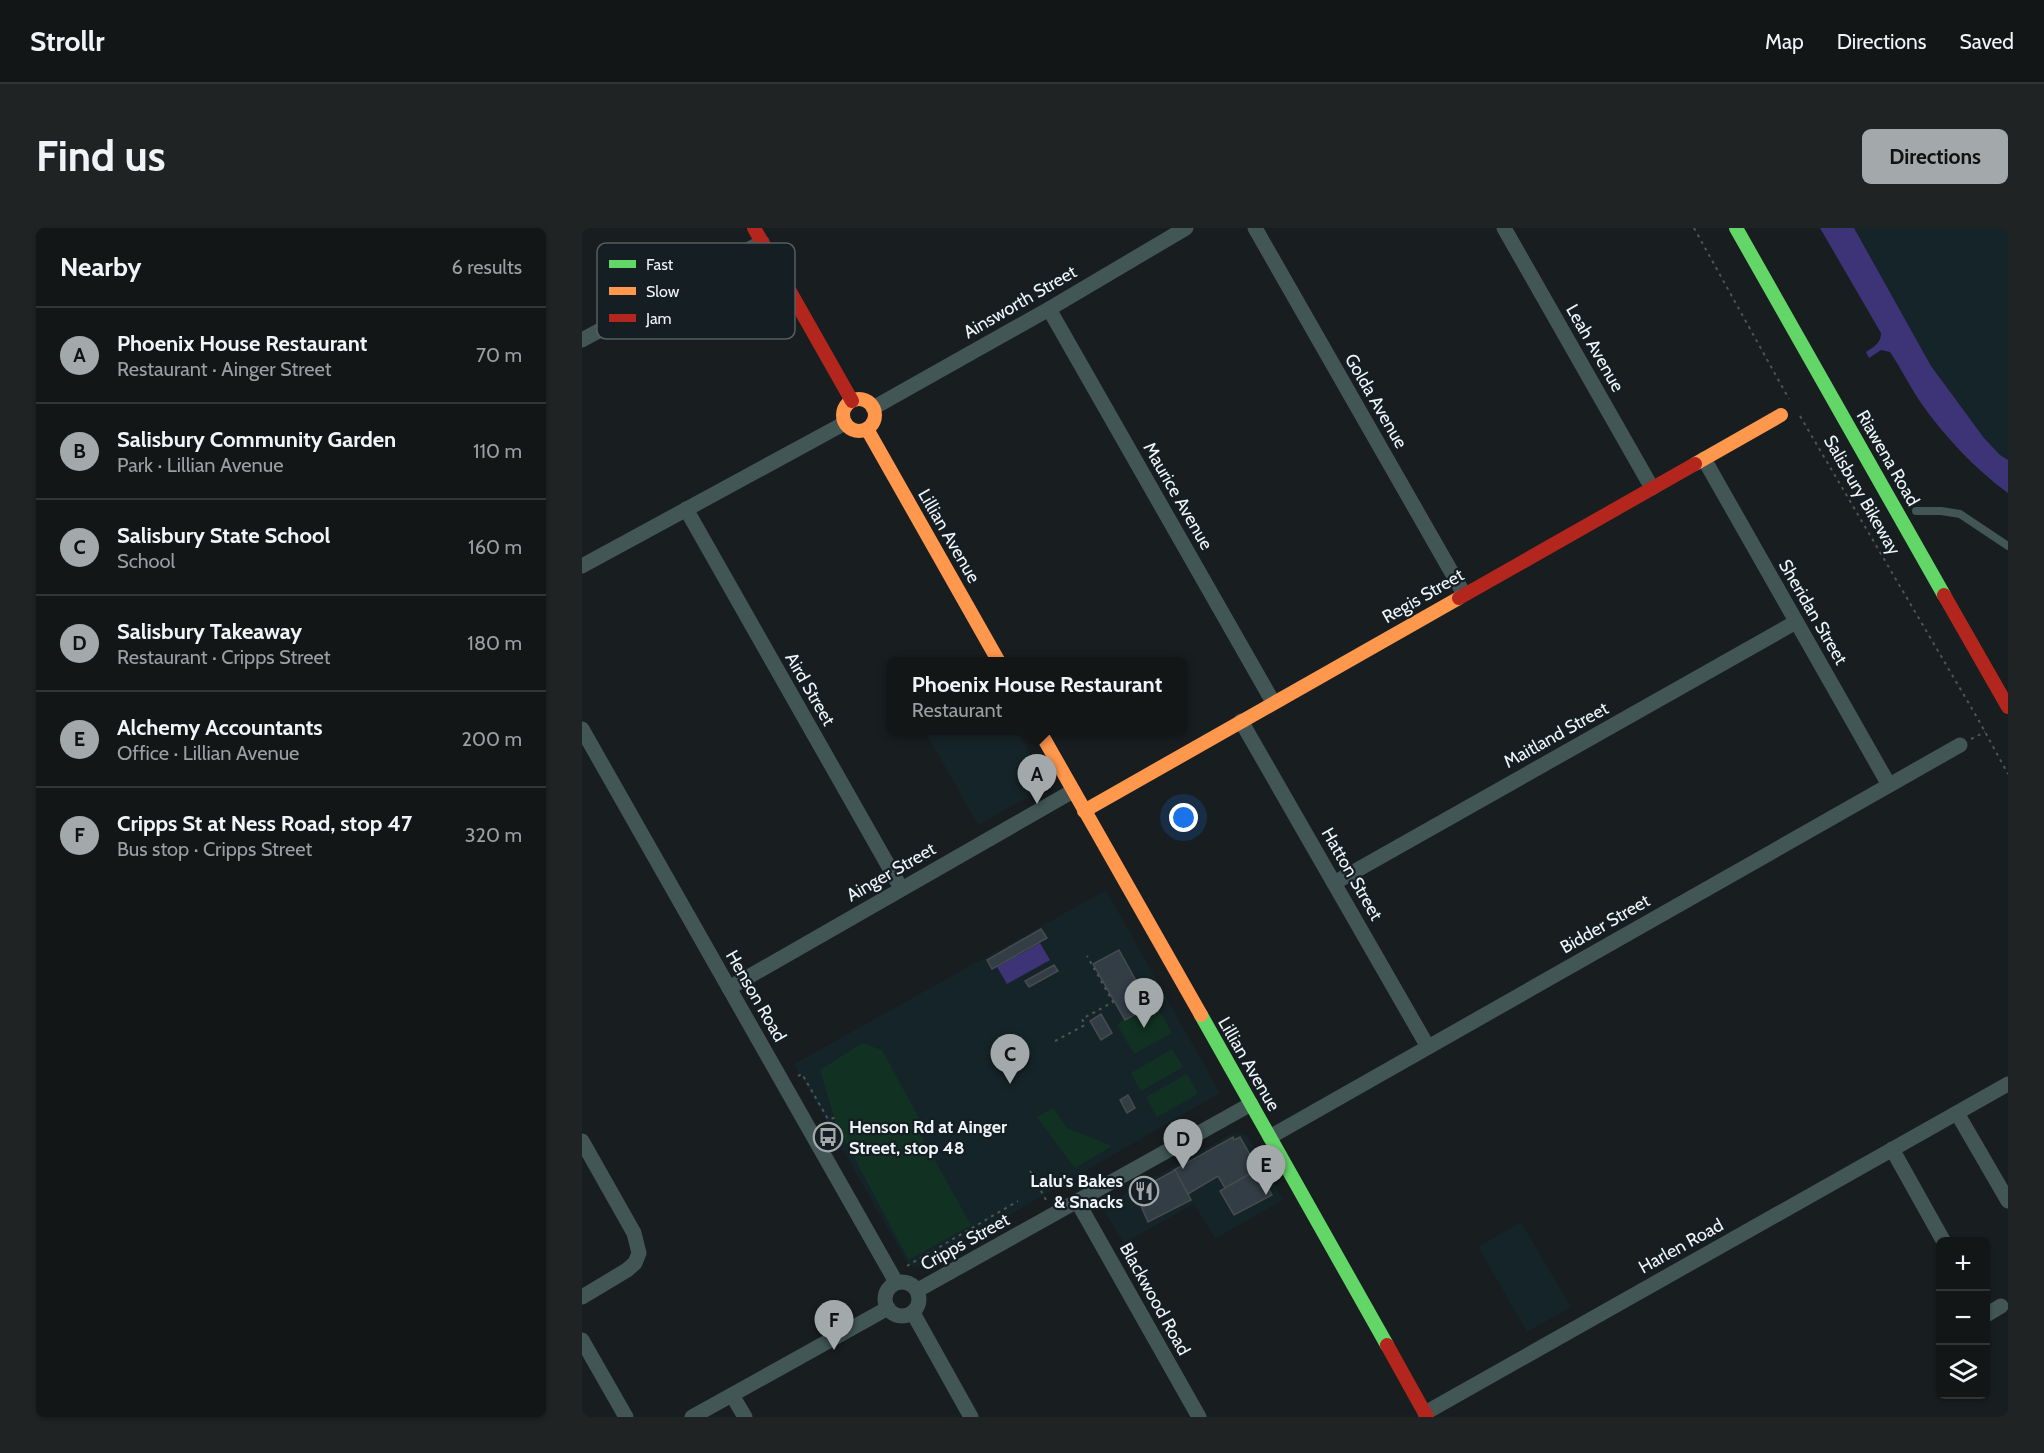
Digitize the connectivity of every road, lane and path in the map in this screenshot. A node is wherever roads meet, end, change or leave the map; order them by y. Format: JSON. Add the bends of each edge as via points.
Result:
{"nodes":[{"id":1,"x":1186,"y":228,"type":"edge"},
{"id":2,"x":1255,"y":228,"type":"edge"},
{"id":3,"x":1504,"y":228,"type":"edge"},
{"id":4,"x":1694,"y":228,"type":"edge"},
{"id":5,"x":1736,"y":228,"type":"edge"},
{"id":6,"x":758,"y":235,"type":"edge"},
{"id":7,"x":744,"y":243,"type":"edge"},
{"id":8,"x":795,"y":300,"type":"edge"},
{"id":9,"x":1049,"y":309,"type":"junction"},
{"id":10,"x":597,"y":330,"type":"edge"},
{"id":11,"x":582,"y":339,"type":"edge"},
{"id":12,"x":852,"y":401,"type":"junction"},
{"id":13,"x":873,"y":408,"type":"junction"},
{"id":14,"x":1794,"y":408,"type":"dead end"},
{"id":15,"x":1780,"y":415,"type":"dead end"},
{"id":16,"x":1799,"y":415,"type":"dead end"},
{"id":17,"x":845,"y":423,"type":"junction"},
{"id":18,"x":867,"y":429,"type":"junction"},
{"id":19,"x":1704,"y":459,"type":"junction"},
{"id":20,"x":1652,"y":488,"type":"junction"},
{"id":21,"x":686,"y":509,"type":"junction"},
{"id":22,"x":1916,"y":511,"type":"dead end"},
{"id":23,"x":2008,"y":546,"type":"edge"},
{"id":24,"x":582,"y":566,"type":"edge"},
{"id":25,"x":1464,"y":594,"type":"junction"},
{"id":26,"x":1796,"y":622,"type":"junction"},
{"id":27,"x":996,"y":657,"type":"edge"},
{"id":28,"x":1273,"y":702,"type":"junction"},
{"id":29,"x":2008,"y":706,"type":"edge"},
{"id":30,"x":1241,"y":721,"type":"junction"},
{"id":31,"x":582,"y":729,"type":"edge"},
{"id":32,"x":1042,"y":735,"type":"edge"},
{"id":33,"x":1960,"y":745,"type":"dead end"},
{"id":34,"x":2008,"y":774,"type":"edge"},
{"id":35,"x":1889,"y":785,"type":"junction"},
{"id":36,"x":1073,"y":791,"type":"junction"},
{"id":37,"x":1084,"y":811,"type":"junction"},
{"id":38,"x":1334,"y":883,"type":"junction"},
{"id":39,"x":901,"y":888,"type":"junction"},
{"id":40,"x":1087,"y":956,"type":"dead end"},
{"id":41,"x":729,"y":988,"type":"junction"},
{"id":42,"x":1056,"y":1041,"type":"dead end"},
{"id":43,"x":1428,"y":1047,"type":"junction"},
{"id":44,"x":798,"y":1076,"type":"dead end"},
{"id":45,"x":2008,"y":1084,"type":"edge"},
{"id":46,"x":1251,"y":1104,"type":"junction"},
{"id":47,"x":1957,"y":1113,"type":"junction"},
{"id":48,"x":835,"y":1118,"type":"dead end"},
{"id":49,"x":1270,"y":1137,"type":"junction"},
{"id":50,"x":582,"y":1141,"type":"edge"},
{"id":51,"x":1892,"y":1149,"type":"junction"},
{"id":52,"x":1030,"y":1171,"type":"dead end"},
{"id":53,"x":1046,"y":1200,"type":"dead end"},
{"id":54,"x":1018,"y":1201,"type":"dead end"},
{"id":55,"x":1077,"y":1201,"type":"junction"},
{"id":56,"x":2008,"y":1201,"type":"edge"},
{"id":57,"x":1941,"y":1237,"type":"edge"},
{"id":58,"x":907,"y":1266,"type":"dead end"},
{"id":59,"x":896,"y":1282,"type":"junction"},
{"id":60,"x":918,"y":1290,"type":"junction"},
{"id":61,"x":582,"y":1297,"type":"edge"},
{"id":62,"x":2001,"y":1306,"type":"dead end"},
{"id":63,"x":888,"y":1308,"type":"junction"},
{"id":64,"x":1990,"y":1312,"type":"edge"},
{"id":65,"x":913,"y":1313,"type":"junction"},
{"id":66,"x":582,"y":1340,"type":"edge"},
{"id":67,"x":732,"y":1395,"type":"junction"},
{"id":68,"x":1426,"y":1415,"type":"edge"},
{"id":69,"x":626,"y":1417,"type":"edge"},
{"id":70,"x":692,"y":1417,"type":"edge"},
{"id":71,"x":745,"y":1417,"type":"edge"},
{"id":72,"x":971,"y":1417,"type":"edge"},
{"id":73,"x":1199,"y":1417,"type":"edge"}],
"edges":[{"from":1,"to":9,"type":"street","name":"Ainsworth Street"},
{"from":2,"to":25,"type":"street","name":"Golda Avenue"},
{"from":3,"to":20,"type":"street","name":"Leah Avenue"},
{"from":4,"to":14,"type":"path"},
{"from":5,"to":29,"type":"main road","name":"Riawena Road"},
{"from":6,"to":7,"type":"street"},
{"from":8,"to":12,"type":"main road"},
{"from":9,"to":13,"type":"street","name":"Ainsworth Street"},
{"from":9,"to":28,"type":"street","name":"Maurice Avenue"},
{"from":10,"to":11,"type":"street"},
{"from":12,"to":13,"type":"main road","via":[[866,401]]},
{"from":12,"to":17,"type":"main road","via":[[845,408]]},
{"from":13,"to":18,"type":"main road","via":[[874,422]]},
{"from":15,"to":19,"type":"main road","name":"Regis Street"},
{"from":16,"to":34,"type":"path","name":"Salisbury Bikeway"},
{"from":17,"to":18,"type":"main road","via":[[852,430]]},
{"from":17,"to":21,"type":"street"},
{"from":18,"to":27,"type":"main road","name":"Lillian Avenue"},
{"from":19,"to":20,"type":"main road","name":"Regis Street"},
{"from":19,"to":26,"type":"street","name":"Sheridan Street"},
{"from":20,"to":25,"type":"main road","name":"Regis Street"},
{"from":21,"to":24,"type":"street"},
{"from":21,"to":39,"type":"street","name":"Aird Street"},
{"from":22,"to":23,"type":"lane","via":[[1960,514]]},
{"from":25,"to":28,"type":"main road","name":"Regis Street"},
{"from":26,"to":35,"type":"street","name":"Sheridan Street"},
{"from":26,"to":38,"type":"street","name":"Maitland Street"},
{"from":28,"to":30,"type":"main road","name":"Regis Street"},
{"from":30,"to":37,"type":"main road","name":"Regis Street"},
{"from":30,"to":38,"type":"street","name":"Hatton Street"},
{"from":31,"to":41,"type":"street","name":"Henson Road"},
{"from":32,"to":36,"type":"main road","name":"Lillian Avenue"},
{"from":33,"to":35,"type":"street","name":"Bidder Street"},
{"from":35,"to":43,"type":"street","name":"Bidder Street"},
{"from":36,"to":37,"type":"main road","name":"Lillian Avenue"},
{"from":36,"to":39,"type":"street","name":"Ainger Street"},
{"from":37,"to":46,"type":"main road","name":"Lillian Avenue"},
{"from":38,"to":43,"type":"street","name":"Hatton Street"},
{"from":39,"to":41,"type":"street","name":"Ainger Street"},
{"from":40,"to":42,"type":"path","via":[[1113,1002],[1082,1019],[1085,1025]]},
{"from":41,"to":59,"type":"street","name":"Henson Road"},
{"from":43,"to":49,"type":"street","name":"Bidder Street"},
{"from":44,"to":48,"type":"path","via":[[802,1074],[828,1119]]},
{"from":45,"to":47,"type":"street","name":"Harlen Road"},
{"from":46,"to":49,"type":"main road","name":"Lillian Avenue"},
{"from":46,"to":55,"type":"street","name":"Cripps Street"},
{"from":47,"to":51,"type":"street","name":"Harlen Road"},
{"from":47,"to":56,"type":"street"},
{"from":49,"to":68,"type":"main road","name":"Lillian Avenue"},
{"from":50,"to":61,"type":"street","via":[[634,1233],[639,1253],[627,1270]]},
{"from":51,"to":57,"type":"street"},
{"from":51,"to":68,"type":"street","name":"Harlen Road"},
{"from":52,"to":53,"type":"path"},
{"from":54,"to":58,"type":"path"},
{"from":55,"to":60,"type":"street","name":"Cripps Street"},
{"from":55,"to":73,"type":"street","name":"Blackwood Road"},
{"from":59,"to":60,"type":"street","via":[[911,1283]]},
{"from":59,"to":63,"type":"street","via":[[886,1293]]},
{"from":60,"to":65,"type":"street","via":[[919,1305]]},
{"from":62,"to":64,"type":"street"},
{"from":63,"to":65,"type":"street","via":[[902,1316]]},
{"from":63,"to":67,"type":"street"},
{"from":65,"to":72,"type":"street"},
{"from":66,"to":69,"type":"street"},
{"from":67,"to":70,"type":"street"},
{"from":67,"to":71,"type":"street"}]}
